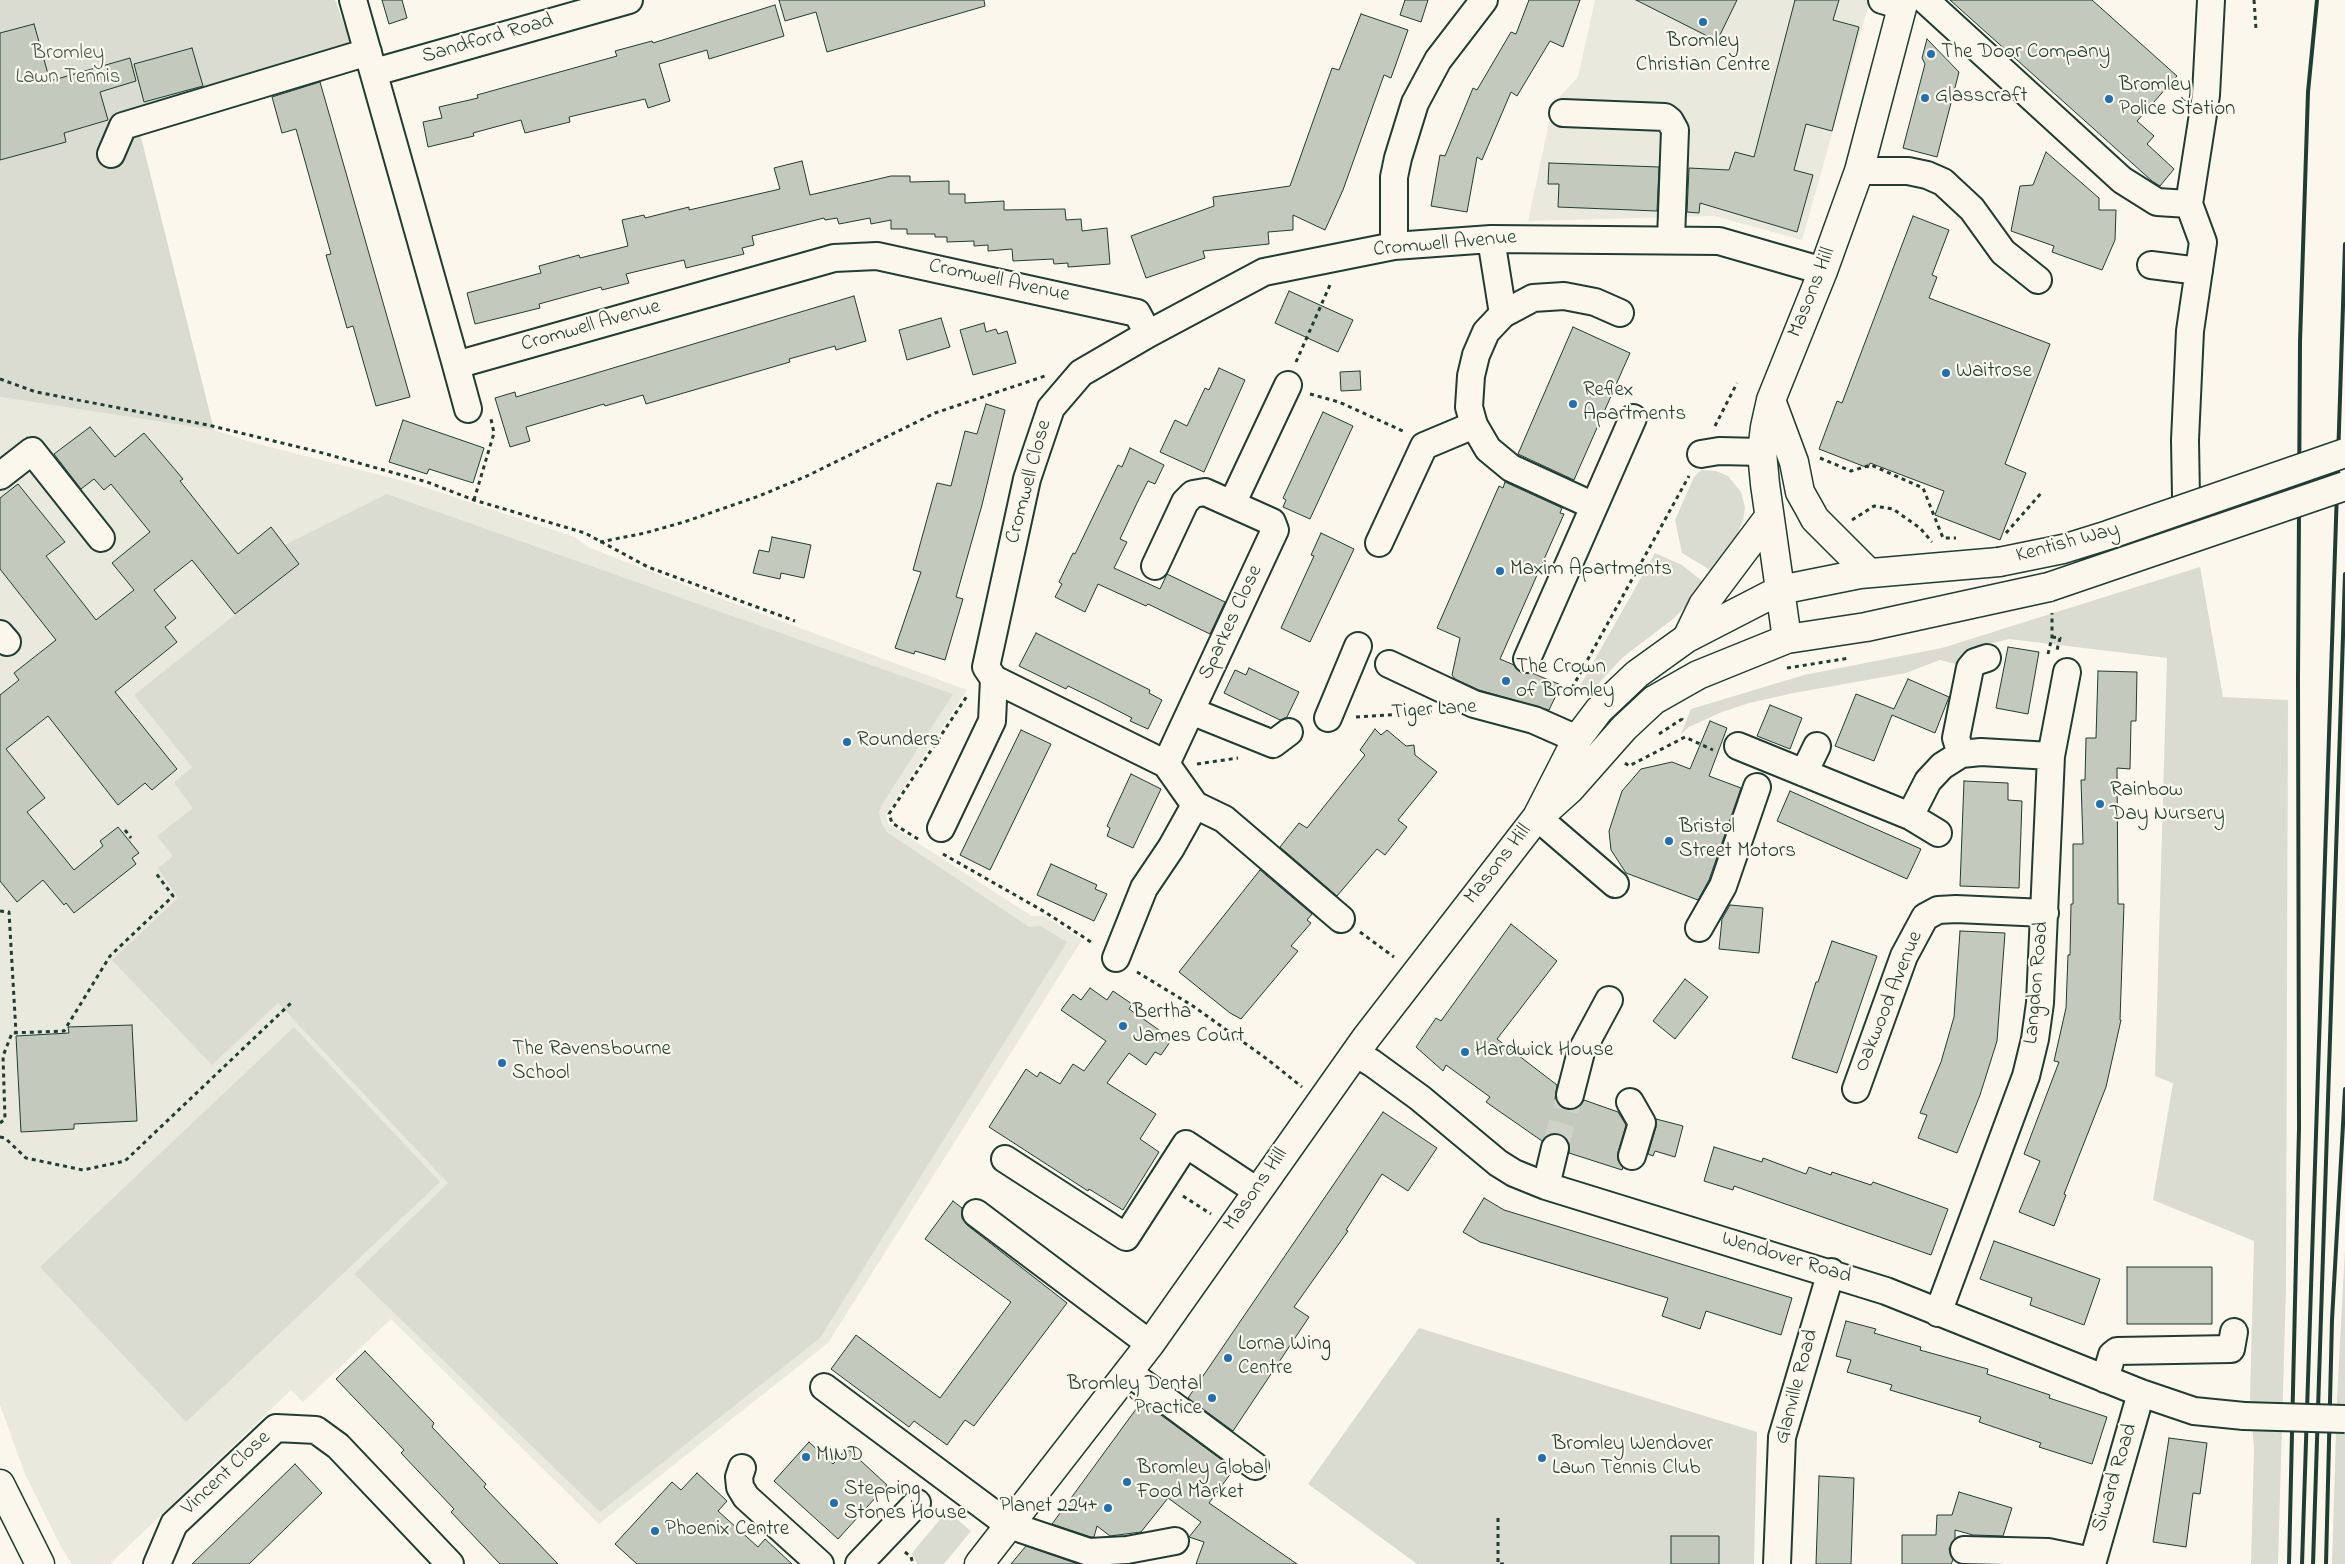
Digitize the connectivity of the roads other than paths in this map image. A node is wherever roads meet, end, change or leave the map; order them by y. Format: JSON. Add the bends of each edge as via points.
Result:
{"nodes":[{"id":1,"x":353,"y":0,"type":"edge"},
{"id":2,"x":629,"y":0,"type":"edge"},
{"id":3,"x":1484,"y":0,"type":"edge"},
{"id":4,"x":2210,"y":0,"type":"edge"},
{"id":5,"x":1903,"y":2,"type":"edge"},
{"id":6,"x":372,"y":62,"type":"junction"},
{"id":7,"x":1563,"y":113,"type":"dead end"},
{"id":8,"x":111,"y":154,"type":"dead end"},
{"id":9,"x":1858,"y":171,"type":"junction"},
{"id":10,"x":2188,"y":204,"type":"junction"},
{"id":11,"x":1491,"y":239,"type":"junction"},
{"id":12,"x":1671,"y":239,"type":"junction"},
{"id":13,"x":1394,"y":246,"type":"junction"},
{"id":14,"x":2152,"y":265,"type":"dead end"},
{"id":15,"x":1823,"y":271,"type":"junction"},
{"id":16,"x":2198,"y":271,"type":"junction"},
{"id":17,"x":2038,"y":280,"type":"dead end"},
{"id":18,"x":1620,"y":313,"type":"dead end"},
{"id":19,"x":1503,"y":314,"type":"junction"},
{"id":20,"x":1148,"y":334,"type":"junction"},
{"id":21,"x":456,"y":365,"type":"junction"},
{"id":22,"x":1288,"y":385,"type":"road end"},
{"id":23,"x":1772,"y":400,"type":"junction"},
{"id":24,"x":468,"y":410,"type":"dead end"},
{"id":25,"x":1632,"y":418,"type":"dead end"},
{"id":26,"x":1474,"y":425,"type":"junction"},
{"id":27,"x":1762,"y":452,"type":"junction"},
{"id":28,"x":2345,"y":452,"type":"edge"},
{"id":29,"x":1701,"y":454,"type":"road end"},
{"id":30,"x":0,"y":476,"type":"edge"},
{"id":31,"x":2345,"y":486,"type":"edge"},
{"id":32,"x":2186,"y":498,"type":"dead end"},
{"id":33,"x":1232,"y":504,"type":"junction"},
{"id":34,"x":1594,"y":506,"type":"junction"},
{"id":35,"x":1769,"y":517,"type":"junction"},
{"id":36,"x":101,"y":538,"type":"dead end"},
{"id":37,"x":1379,"y":543,"type":"dead end"},
{"id":38,"x":1155,"y":566,"type":"dead end"},
{"id":39,"x":1869,"y":573,"type":"junction"},
{"id":40,"x":1780,"y":590,"type":"junction"},
{"id":41,"x":1686,"y":638,"type":"junction"},
{"id":42,"x":1787,"y":639,"type":"junction"},
{"id":43,"x":1358,"y":646,"type":"dead end"},
{"id":44,"x":1987,"y":658,"type":"dead end"},
{"id":45,"x":1527,"y":659,"type":"dead end"},
{"id":46,"x":2062,"y":661,"type":"road end"},
{"id":47,"x":1389,"y":664,"type":"dead end"},
{"id":48,"x":994,"y":679,"type":"junction"},
{"id":49,"x":1192,"y":711,"type":"junction"},
{"id":50,"x":1328,"y":718,"type":"road end"},
{"id":51,"x":1281,"y":738,"type":"road end"},
{"id":52,"x":1577,"y":739,"type":"junction"},
{"id":53,"x":1738,"y":746,"type":"road end"},
{"id":54,"x":1817,"y":746,"type":"dead end"},
{"id":55,"x":1961,"y":754,"type":"junction"},
{"id":56,"x":2051,"y":756,"type":"junction"},
{"id":57,"x":1166,"y":764,"type":"junction"},
{"id":58,"x":1804,"y":773,"type":"junction"},
{"id":59,"x":1757,"y":787,"type":"dead end"},
{"id":60,"x":1195,"y":805,"type":"junction"},
{"id":61,"x":1910,"y":816,"type":"junction"},
{"id":62,"x":1537,"y":817,"type":"junction"},
{"id":63,"x":941,"y":828,"type":"dead end"},
{"id":64,"x":1938,"y":833,"type":"dead end"},
{"id":65,"x":1615,"y":884,"type":"dead end"},
{"id":66,"x":2045,"y":913,"type":"junction"},
{"id":67,"x":1341,"y":919,"type":"road end"},
{"id":68,"x":1699,"y":928,"type":"dead end"},
{"id":69,"x":1116,"y":958,"type":"road end"},
{"id":70,"x":1609,"y":1000,"type":"dead end"},
{"id":71,"x":1355,"y":1053,"type":"junction"},
{"id":72,"x":1856,"y":1089,"type":"dead end"},
{"id":73,"x":1570,"y":1095,"type":"tunnel mouth"},
{"id":74,"x":1630,"y":1102,"type":"dead end"},
{"id":75,"x":1555,"y":1148,"type":"tunnel mouth"},
{"id":76,"x":1632,"y":1156,"type":"dead end"},
{"id":77,"x":1005,"y":1159,"type":"dead end"},
{"id":78,"x":1546,"y":1186,"type":"junction"},
{"id":79,"x":1257,"y":1191,"type":"junction"},
{"id":80,"x":976,"y":1213,"type":"dead end"},
{"id":81,"x":1831,"y":1272,"type":"junction"},
{"id":82,"x":1938,"y":1313,"type":"junction"},
{"id":83,"x":2234,"y":1332,"type":"dead end"},
{"id":84,"x":1150,"y":1344,"type":"junction"},
{"id":85,"x":1128,"y":1372,"type":"junction"},
{"id":86,"x":2105,"y":1379,"type":"junction"},
{"id":87,"x":824,"y":1387,"type":"dead end"},
{"id":88,"x":2142,"y":1393,"type":"junction"},
{"id":89,"x":2345,"y":1419,"type":"edge"},
{"id":90,"x":1255,"y":1466,"type":"dead end"},
{"id":91,"x":742,"y":1468,"type":"dead end"},
{"id":92,"x":0,"y":1484,"type":"edge"},
{"id":93,"x":917,"y":1503,"type":"dead end"},
{"id":94,"x":1010,"y":1525,"type":"junction"},
{"id":95,"x":1176,"y":1541,"type":"dead end"},
{"id":96,"x":1964,"y":1550,"type":"dead end"},
{"id":97,"x":2092,"y":1562,"type":"edge"},
{"id":98,"x":40,"y":1564,"type":"edge"},
{"id":99,"x":157,"y":1564,"type":"edge"},
{"id":100,"x":450,"y":1564,"type":"edge"},
{"id":101,"x":820,"y":1564,"type":"edge"},
{"id":102,"x":859,"y":1564,"type":"edge"},
{"id":103,"x":979,"y":1564,"type":"edge"},
{"id":104,"x":1777,"y":1564,"type":"edge"}],
"edges":[{"from":1,"to":6,"type":"street"},
{"from":2,"to":6,"type":"street","name":"Sandford Road"},
{"from":3,"to":13,"type":"street","via":[[1438,60],[1415,103],[1394,178]]},
{"from":4,"to":10,"type":"street","via":[[2206,95]]},
{"from":5,"to":9,"type":"main road","name":"Masons Hill"},
{"from":5,"to":10,"type":"street","via":[[2122,180],[2157,202]]},
{"from":6,"to":8,"type":"street","name":"Sandford Road","via":[[123,126]]},
{"from":6,"to":21,"type":"street"},
{"from":7,"to":12,"type":"street","via":[[1665,117],[1670,121],[1675,130]]},
{"from":9,"to":15,"type":"main road","name":"Masons Hill"},
{"from":9,"to":17,"type":"street","via":[[1908,171],[1943,182],[1972,209],[2003,252]]},
{"from":10,"to":16,"type":"street","via":[[2203,242]]},
{"from":11,"to":12,"type":"street","name":"Cromwell Avenue"},
{"from":11,"to":13,"type":"street","name":"Cromwell Avenue"},
{"from":11,"to":19,"type":"street"},
{"from":12,"to":15,"type":"street","name":"Cromwell Avenue","via":[[1719,241]]},
{"from":13,"to":20,"type":"street","name":"Cromwell Avenue","via":[[1264,272]]},
{"from":14,"to":16,"type":"street"},
{"from":15,"to":23,"type":"main road","name":"Masons Hill"},
{"from":16,"to":32,"type":"street","via":[[2190,340]]},
{"from":18,"to":19,"type":"street","via":[[1595,302],[1564,296],[1532,298]]},
{"from":19,"to":26,"type":"street","via":[[1486,332],[1476,355],[1471,376],[1470,407]]},
{"from":20,"to":21,"type":"street","name":"Cromwell Avenue","via":[[1137,313],[877,256],[834,258]]},
{"from":20,"to":48,"type":"street","name":"Cromwell Close","via":[[1081,373],[1051,408],[1027,479],[989,649],[986,667]]},
{"from":21,"to":24,"type":"street"},
{"from":22,"to":33,"type":"street"},
{"from":23,"to":27,"type":"main road","name":"Masons Hill"},
{"from":23,"to":39,"type":"main road","via":[[1794,462],[1800,492],[1815,518]]},
{"from":25,"to":34,"type":"street"},
{"from":26,"to":34,"type":"street","via":[[1488,449],[1504,464]]},
{"from":26,"to":37,"type":"street","via":[[1424,446]]},
{"from":27,"to":29,"type":"street"},
{"from":27,"to":35,"type":"main road","name":"Masons Hill"},
{"from":28,"to":39,"type":"main road","name":"Kentish Way","bridge":true,"via":[[2063,549],[1999,562]]},
{"from":30,"to":36,"type":"street","via":[[32,451]]},
{"from":31,"to":42,"type":"main road","name":"Kentish Way","bridge":true,"via":[[2049,587],[1873,626]]},
{"from":33,"to":38,"type":"street","name":"Sparkes Close","via":[[1205,492],[1192,494],[1185,502]]},
{"from":33,"to":49,"type":"street","name":"Sparkes Close","via":[[1272,522],[1275,530]]},
{"from":34,"to":45,"type":"street"},
{"from":35,"to":40,"type":"main road","name":"Masons Hill"},
{"from":35,"to":41,"type":"main road","via":[[1703,604]]},
{"from":39,"to":40,"type":"main road","name":"Kentish Way"},
{"from":40,"to":41,"type":"main road","name":"Masons Hill"},
{"from":40,"to":42,"type":"main road","name":"Masons Hill"},
{"from":41,"to":52,"type":"main road","name":"Masons Hill","via":[[1637,674],[1599,710]]},
{"from":42,"to":62,"type":"main road","name":"Masons Hill","via":[[1698,675],[1654,700],[1624,728],[1570,789]]},
{"from":43,"to":50,"type":"street"},
{"from":44,"to":55,"type":"street","via":[[1970,668],[1956,738]]},
{"from":46,"to":56,"type":"street","name":"Langdon Road"},
{"from":47,"to":52,"type":"street","name":"Tiger Lane","via":[[1474,704],[1534,720]]},
{"from":48,"to":57,"type":"street"},
{"from":48,"to":63,"type":"street","via":[[992,721]]},
{"from":49,"to":51,"type":"street"},
{"from":49,"to":57,"type":"street","name":"Sparkes Close"},
{"from":52,"to":62,"type":"main road","name":"Masons Hill"},
{"from":53,"to":58,"type":"street"},
{"from":54,"to":58,"type":"street"},
{"from":55,"to":56,"type":"street"},
{"from":55,"to":61,"type":"street","via":[[1942,766],[1928,781]]},
{"from":56,"to":66,"type":"street","name":"Langdon Road"},
{"from":57,"to":60,"type":"street"},
{"from":58,"to":61,"type":"street"},
{"from":59,"to":68,"type":"street","via":[[1723,886]]},
{"from":60,"to":67,"type":"street","via":[[1224,819]]},
{"from":60,"to":69,"type":"street","via":[[1144,888]]},
{"from":61,"to":64,"type":"street"},
{"from":62,"to":65,"type":"street"},
{"from":62,"to":71,"type":"main road","name":"Masons Hill"},
{"from":66,"to":72,"type":"street","name":"Oakwood Avenue","via":[[1956,909],[1938,910],[1925,918],[1904,956]]},
{"from":66,"to":82,"type":"street","name":"Langdon Road","via":[[2040,1002],[2026,1076]]},
{"from":70,"to":73,"type":"street","via":[[1581,1052]]},
{"from":71,"to":78,"type":"street","name":"Wendover Road","via":[[1420,1098],[1498,1163]]},
{"from":71,"to":79,"type":"main road","name":"Masons Hill"},
{"from":74,"to":76,"type":"street","via":[[1642,1123]]},
{"from":75,"to":78,"type":"street"},
{"from":77,"to":79,"type":"street","via":[[1126,1237],[1186,1144]]},
{"from":78,"to":81,"type":"street","name":"Wendover Road"},
{"from":79,"to":84,"type":"main road","name":"Masons Hill"},
{"from":80,"to":84,"type":"street"},
{"from":81,"to":82,"type":"street","name":"Wendover Road"},
{"from":81,"to":104,"type":"street","name":"Glanville Road","via":[[1782,1437]]},
{"from":82,"to":86,"type":"street","name":"Wendover Road"},
{"from":83,"to":86,"type":"street","via":[[2231,1349],[2118,1351],[2112,1355]]},
{"from":84,"to":85,"type":"main road","name":"Masons Hill"},
{"from":85,"to":90,"type":"street"},
{"from":85,"to":94,"type":"main road","name":"Masons Hill"},
{"from":86,"to":88,"type":"street","name":"Wendover Road"},
{"from":87,"to":94,"type":"street"},
{"from":88,"to":89,"type":"street","name":"Wendover Road","bridge":true,"via":[[2194,1411]]},
{"from":88,"to":97,"type":"street","name":"Siward Road"},
{"from":91,"to":101,"type":"street","via":[[740,1487],[746,1497]]},
{"from":92,"to":98,"type":"main road"},
{"from":93,"to":102,"type":"street"},
{"from":94,"to":95,"type":"street","via":[[1089,1552],[1127,1550]]},
{"from":94,"to":103,"type":"main road","name":"Masons Hill"},
{"from":96,"to":97,"type":"street","via":[[2048,1552]]},
{"from":99,"to":100,"type":"street","name":"Vincent Close","via":[[174,1524],[276,1428],[316,1430],[338,1446]]}]}
